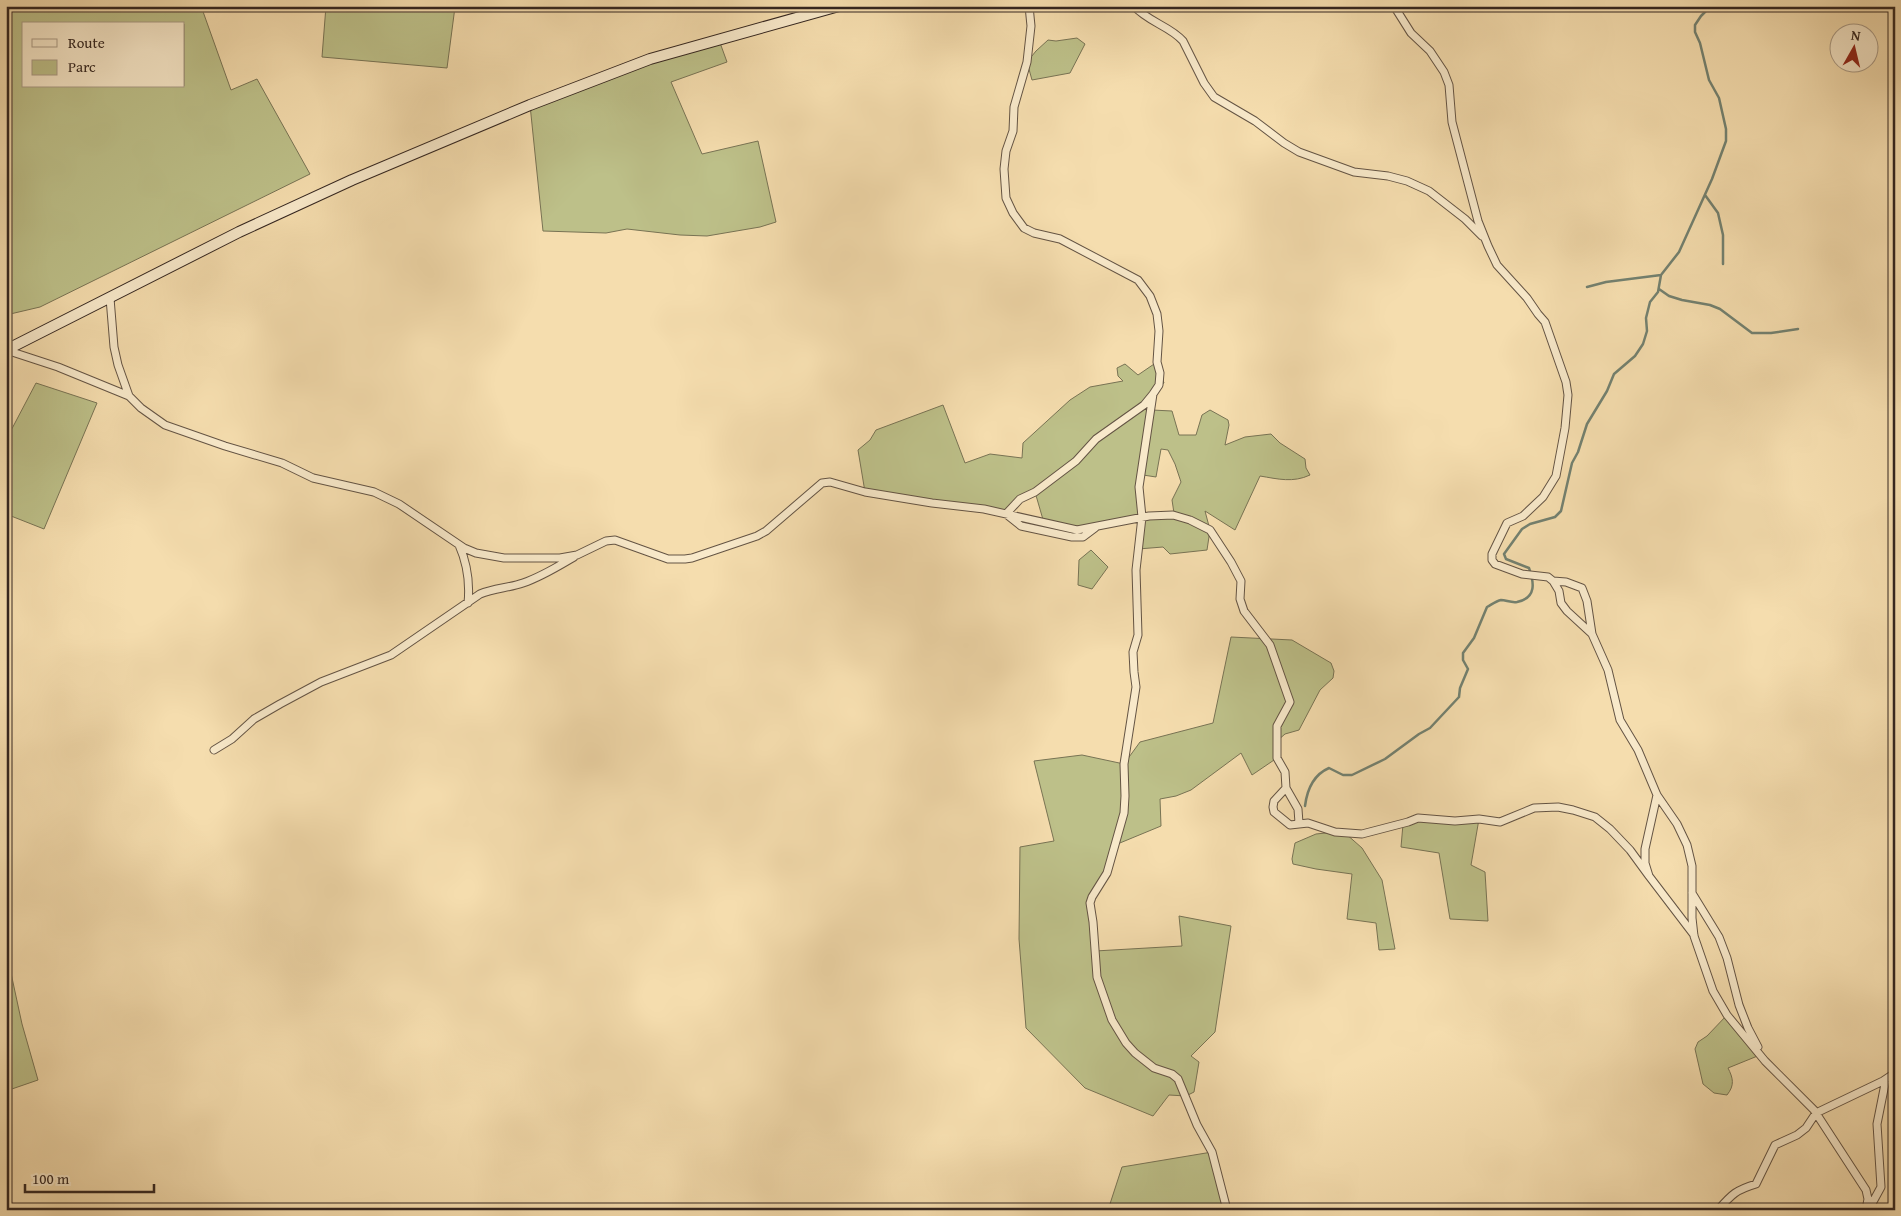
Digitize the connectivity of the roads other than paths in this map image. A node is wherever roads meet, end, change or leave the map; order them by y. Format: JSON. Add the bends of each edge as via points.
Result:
{"nodes":[{"id":1,"x":839,"y":6,"type":"edge"},
{"id":2,"x":1029,"y":6,"type":"edge"},
{"id":3,"x":1134,"y":6,"type":"edge"},
{"id":4,"x":1394,"y":6,"type":"edge"},
{"id":5,"x":1484,"y":238,"type":"junction"},
{"id":6,"x":110,"y":298,"type":"junction"},
{"id":7,"x":6,"y":350,"type":"edge"},
{"id":8,"x":1153,"y":394,"type":"junction"},
{"id":9,"x":129,"y":396,"type":"junction"},
{"id":10,"x":1006,"y":514,"type":"junction"},
{"id":11,"x":1142,"y":518,"type":"junction"},
{"id":12,"x":459,"y":545,"type":"junction"},
{"id":13,"x":577,"y":555,"type":"junction"},
{"id":14,"x":1554,"y":581,"type":"junction"},
{"id":15,"x":468,"y":603,"type":"junction"},
{"id":16,"x":1592,"y":634,"type":"junction"},
{"id":17,"x":214,"y":750,"type":"dead end"},
{"id":18,"x":1286,"y":788,"type":"junction"},
{"id":19,"x":1657,"y":795,"type":"junction"},
{"id":20,"x":1299,"y":823,"type":"junction"},
{"id":21,"x":1649,"y":876,"type":"junction"},
{"id":22,"x":1692,"y":894,"type":"junction"},
{"id":23,"x":1694,"y":936,"type":"junction"},
{"id":24,"x":1765,"y":1061,"type":"junction"},
{"id":25,"x":1895,"y":1073,"type":"edge"},
{"id":26,"x":1886,"y":1079,"type":"junction"},
{"id":27,"x":1816,"y":1113,"type":"junction"},
{"id":28,"x":1227,"y":1210,"type":"edge"},
{"id":29,"x":1718,"y":1210,"type":"edge"},
{"id":30,"x":1867,"y":1210,"type":"edge"}],
"edges":[{"from":1,"to":6,"type":"main road","via":[[650,59],[530,105],[352,180],[239,232]]},
{"from":2,"to":8,"type":"street","via":[[1031,26],[1027,62],[1006,151],[1006,198],[1024,228],[1060,239],[1138,280],[1150,296],[1157,314],[1160,373]]},
{"from":3,"to":5,"type":"street","via":[[1152,22],[1178,35],[1214,97],[1299,152],[1354,172],[1388,176],[1429,191],[1465,218]]},
{"from":4,"to":5,"type":"street","via":[[1411,33],[1430,51],[1444,72],[1449,85],[1452,122]]},
{"from":5,"to":14,"type":"street","via":[[1497,265],[1545,322],[1568,395],[1565,428],[1553,484],[1523,516],[1507,523],[1492,560],[1522,574],[1548,577]]},
{"from":6,"to":7,"type":"main road"},
{"from":6,"to":9,"type":"street","via":[[114,346]]},
{"from":7,"to":9,"type":"street"},
{"from":8,"to":10,"type":"street","via":[[1144,405],[1096,439],[1061,474],[1020,499]]},
{"from":8,"to":11,"type":"street","via":[[1139,488]]},
{"from":9,"to":12,"type":"street","via":[[165,425],[282,463],[313,478],[374,492],[399,504]]},
{"from":10,"to":11,"type":"street","via":[[1077,530]]},
{"from":10,"to":13,"type":"street","via":[[880,494],[830,482],[822,483],[757,536],[692,558],[668,559],[615,540]]},
{"from":11,"to":18,"type":"street","via":[[1173,515],[1210,530],[1241,582],[1240,599],[1244,611],[1270,645],[1290,702],[1277,726],[1277,758],[1284,772]]},
{"from":11,"to":28,"type":"street","via":[[1136,570],[1138,635],[1133,652],[1136,686],[1124,764],[1124,813],[1107,873],[1090,903],[1095,966],[1103,998],[1126,1043],[1154,1068],[1178,1079],[1212,1152]]},
{"from":12,"to":13,"type":"street","via":[[476,553],[504,558]]},
{"from":12,"to":15,"type":"street","via":[[466,562]]},
{"from":13,"to":15,"type":"street","via":[[544,575],[521,584],[489,590]]},
{"from":14,"to":16,"type":"street","via":[[1561,603]]},
{"from":14,"to":16,"type":"street","via":[[1582,588],[1588,602]]},
{"from":15,"to":17,"type":"street","via":[[391,655],[321,682],[254,719]]},
{"from":16,"to":19,"type":"street","via":[[1608,670],[1620,720],[1638,750]]},
{"from":18,"to":20,"type":"street","via":[[1298,809]]},
{"from":18,"to":20,"type":"street","via":[[1274,801],[1274,812],[1290,825]]},
{"from":19,"to":21,"type":"street","via":[[1645,849]]},
{"from":19,"to":22,"type":"street","via":[[1687,845],[1692,866]]},
{"from":20,"to":21,"type":"street","via":[[1335,832],[1362,834],[1418,818],[1500,822],[1534,808],[1558,807],[1595,818],[1610,829]]},
{"from":21,"to":23,"type":"street"},
{"from":22,"to":23,"type":"street"},
{"from":22,"to":24,"type":"street","via":[[1719,937],[1739,1005]]},
{"from":23,"to":24,"type":"street","via":[[1713,991],[1727,1015]]},
{"from":24,"to":27,"type":"street"},
{"from":25,"to":26,"type":"street"},
{"from":26,"to":27,"type":"street"},
{"from":26,"to":30,"type":"street","via":[[1877,1124],[1881,1187]]},
{"from":27,"to":29,"type":"street","via":[[1806,1128],[1775,1145],[1756,1184],[1731,1195]]},
{"from":27,"to":30,"type":"street","via":[[1866,1190]]}]}
